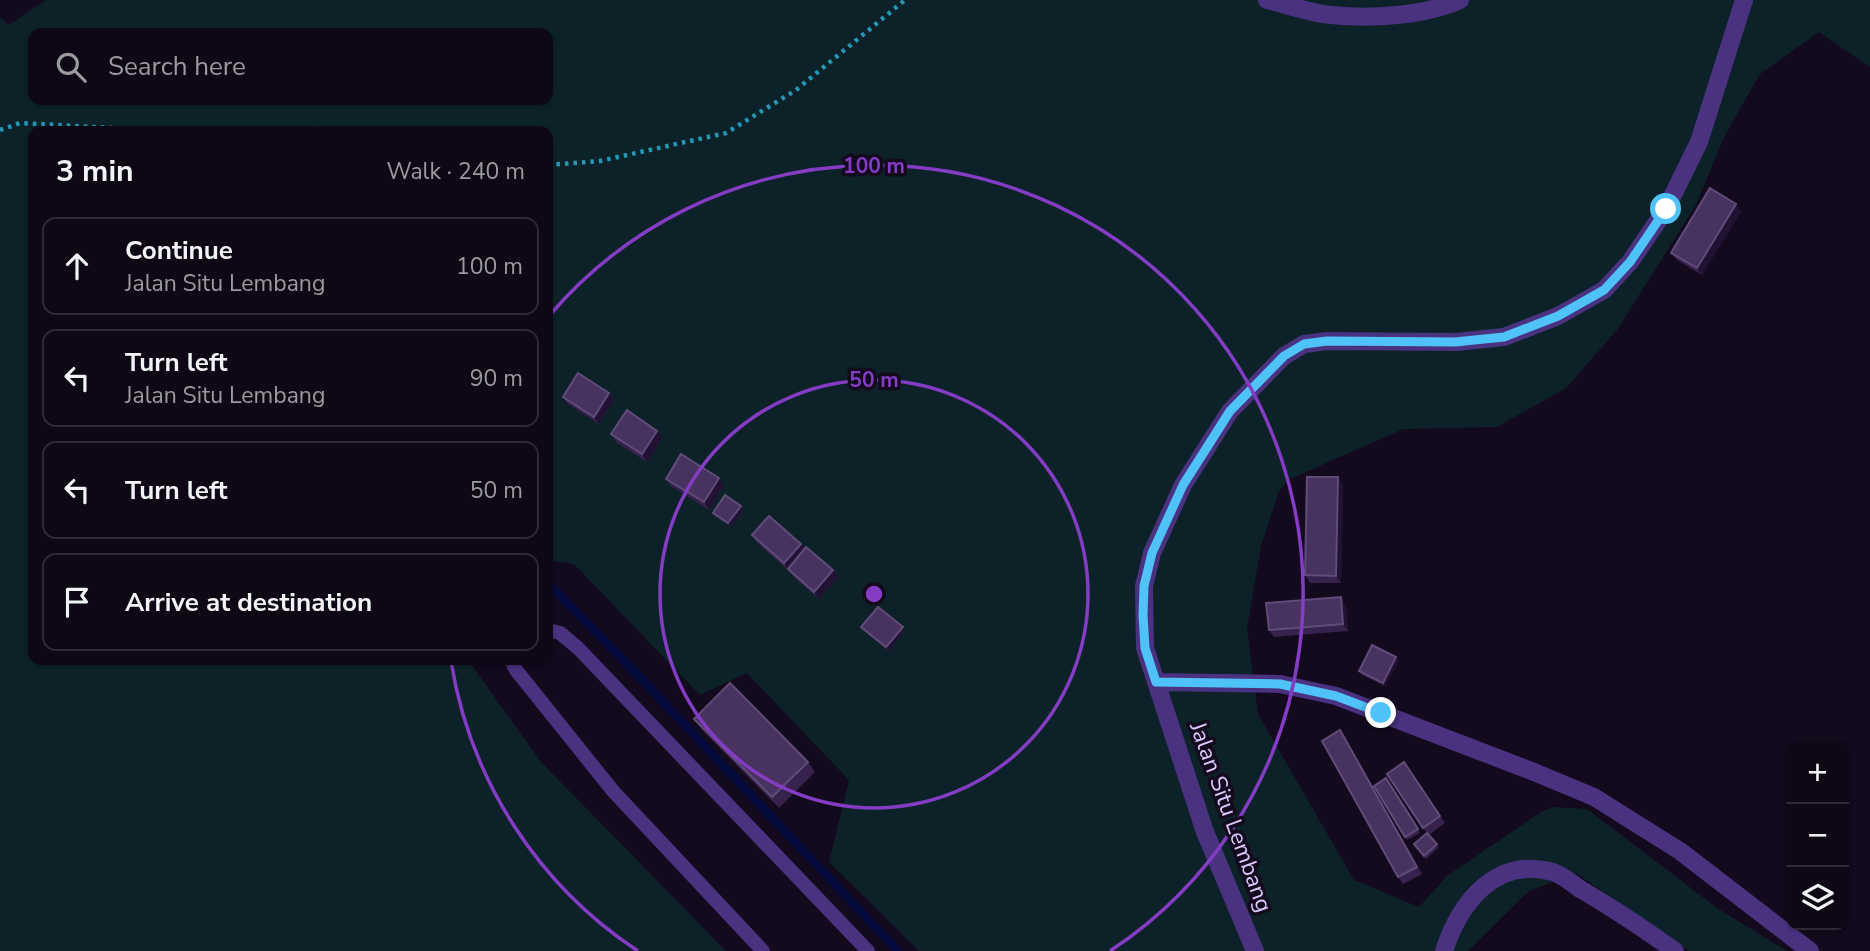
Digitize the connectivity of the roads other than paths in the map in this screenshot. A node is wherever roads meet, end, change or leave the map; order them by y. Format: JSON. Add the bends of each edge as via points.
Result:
{"nodes":[{"id":1,"x":1267,"y":0,"type":"edge"},
{"id":2,"x":1460,"y":0,"type":"edge"},
{"id":3,"x":1744,"y":0,"type":"edge"},
{"id":4,"x":553,"y":631,"type":"edge"},
{"id":5,"x":514,"y":665,"type":"edge"},
{"id":6,"x":1156,"y":682,"type":"junction"},
{"id":7,"x":763,"y":951,"type":"edge"},
{"id":8,"x":868,"y":951,"type":"edge"},
{"id":9,"x":1255,"y":951,"type":"edge"},
{"id":10,"x":1444,"y":951,"type":"edge"},
{"id":11,"x":1675,"y":951,"type":"edge"},
{"id":12,"x":1810,"y":951,"type":"edge"}],
"edges":[{"from":1,"to":2,"type":"street","via":[[1330,15],[1408,15]]},
{"from":3,"to":6,"type":"street","name":"Jalan Situ Lembang","via":[[1699,142],[1672,198],[1630,262],[1604,290],[1558,316],[1504,337],[1304,344],[1284,356],[1230,411],[1183,485],[1152,553],[1143,615],[1145,648]]},
{"from":4,"to":8,"type":"lane","via":[[578,648]]},
{"from":5,"to":7,"type":"lane","via":[[613,791]]},
{"from":6,"to":9,"type":"street","name":"Jalan Situ Lembang","via":[[1205,832]]},
{"from":6,"to":12,"type":"street","via":[[1280,684],[1336,696],[1534,772],[1594,797],[1680,851]]},
{"from":10,"to":11,"type":"street","via":[[1449,936],[1489,880],[1514,869],[1554,872]]}]}
